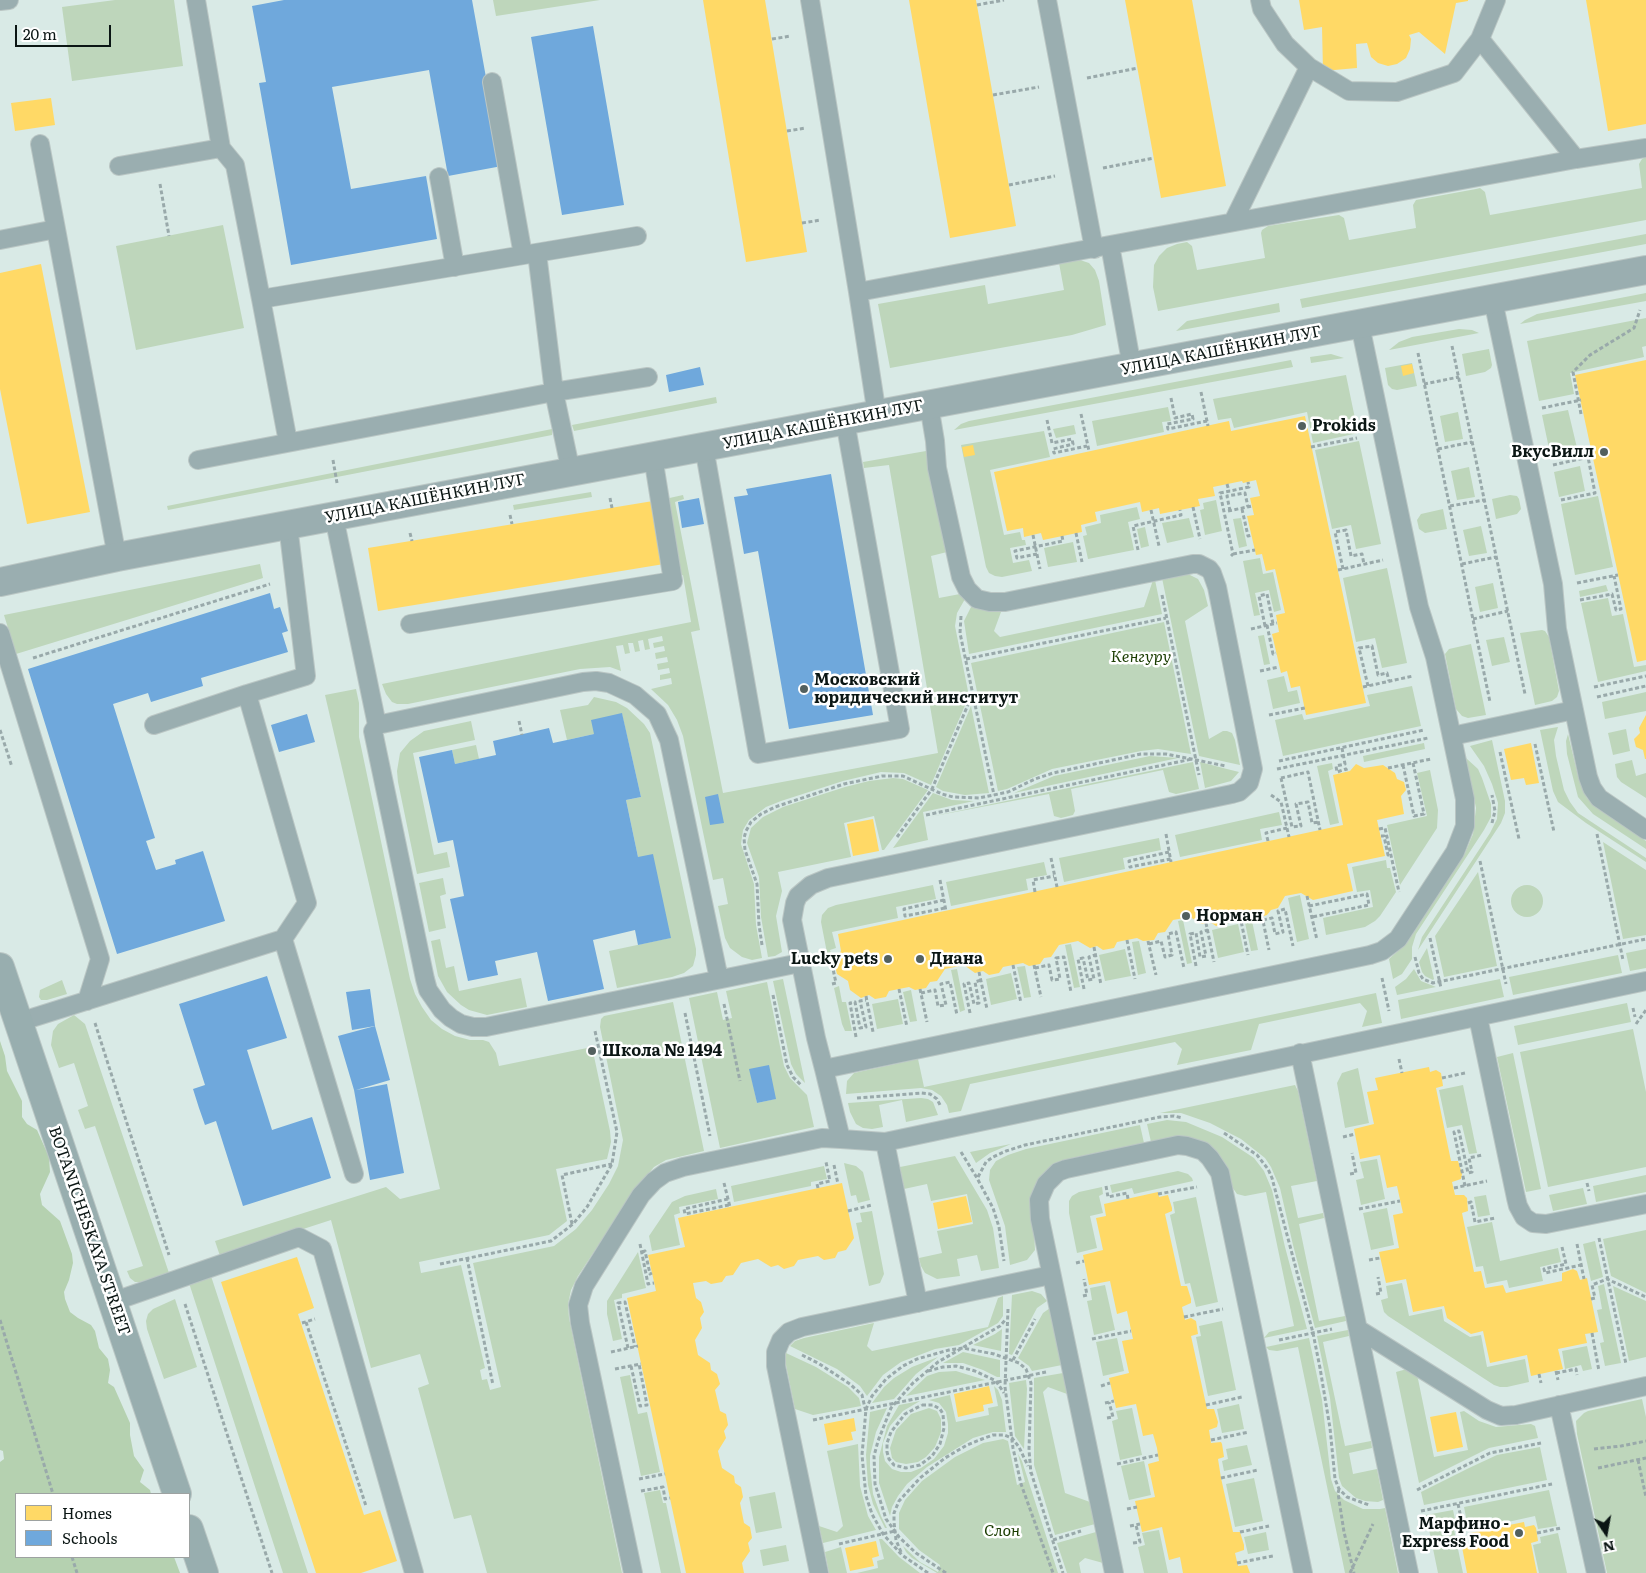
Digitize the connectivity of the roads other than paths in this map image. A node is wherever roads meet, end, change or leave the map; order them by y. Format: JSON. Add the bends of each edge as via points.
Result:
{"nodes":[{"id":1,"x":9,"y":0,"type":"edge"},
{"id":2,"x":196,"y":0,"type":"edge"},
{"id":3,"x":810,"y":0,"type":"edge"},
{"id":4,"x":1047,"y":0,"type":"edge"},
{"id":5,"x":1260,"y":0,"type":"edge"},
{"id":6,"x":1496,"y":0,"type":"edge"},
{"id":7,"x":0,"y":1,"type":"edge"},
{"id":8,"x":1480,"y":39,"type":"junction"},
{"id":9,"x":1309,"y":67,"type":"junction"},
{"id":10,"x":492,"y":82,"type":"dead end"},
{"id":11,"x":40,"y":144,"type":"dead end"},
{"id":12,"x":221,"y":148,"type":"junction"},
{"id":13,"x":1646,"y":148,"type":"edge"},
{"id":14,"x":1576,"y":159,"type":"junction"},
{"id":15,"x":118,"y":166,"type":"dead end"},
{"id":16,"x":438,"y":177,"type":"dead end"},
{"id":17,"x":1233,"y":222,"type":"junction"},
{"id":18,"x":56,"y":229,"type":"junction"},
{"id":19,"x":637,"y":236,"type":"dead end"},
{"id":20,"x":0,"y":240,"type":"edge"},
{"id":21,"x":1102,"y":247,"type":"junction"},
{"id":22,"x":530,"y":254,"type":"junction"},
{"id":23,"x":455,"y":267,"type":"junction"},
{"id":24,"x":1646,"y":270,"type":"edge"},
{"id":25,"x":858,"y":292,"type":"junction"},
{"id":26,"x":262,"y":300,"type":"junction"},
{"id":27,"x":1493,"y":300,"type":"junction"},
{"id":28,"x":1360,"y":325,"type":"junction"},
{"id":29,"x":1132,"y":367,"type":"junction"},
{"id":30,"x":648,"y":377,"type":"dead end"},
{"id":31,"x":554,"y":392,"type":"junction"},
{"id":32,"x":929,"y":405,"type":"junction"},
{"id":33,"x":877,"y":415,"type":"junction"},
{"id":34,"x":845,"y":421,"type":"junction"},
{"id":35,"x":288,"y":442,"type":"junction"},
{"id":36,"x":704,"y":447,"type":"junction"},
{"id":37,"x":653,"y":457,"type":"junction"},
{"id":38,"x":198,"y":460,"type":"dead end"},
{"id":39,"x":571,"y":472,"type":"junction"},
{"id":40,"x":334,"y":517,"type":"junction"},
{"id":41,"x":288,"y":525,"type":"junction"},
{"id":42,"x":118,"y":557,"type":"junction"},
{"id":43,"x":0,"y":582,"type":"edge"},
{"id":44,"x":410,"y":624,"type":"dead end"},
{"id":45,"x":0,"y":633,"type":"edge"},
{"id":46,"x":247,"y":694,"type":"junction"},
{"id":47,"x":1574,"y":710,"type":"junction"},
{"id":48,"x":154,"y":724,"type":"dead end"},
{"id":49,"x":377,"y":725,"type":"junction"},
{"id":50,"x":1452,"y":740,"type":"junction"},
{"id":51,"x":1646,"y":830,"type":"edge"},
{"id":52,"x":283,"y":939,"type":"junction"},
{"id":53,"x":800,"y":962,"type":"junction"},
{"id":54,"x":0,"y":967,"type":"edge"},
{"id":55,"x":719,"y":979,"type":"junction"},
{"id":56,"x":1646,"y":981,"type":"edge"},
{"id":57,"x":87,"y":1001,"type":"junction"},
{"id":58,"x":1478,"y":1017,"type":"junction"},
{"id":59,"x":18,"y":1022,"type":"junction"},
{"id":60,"x":1300,"y":1053,"type":"junction"},
{"id":61,"x":824,"y":1069,"type":"junction"},
{"id":62,"x":841,"y":1139,"type":"junction"},
{"id":63,"x":885,"y":1142,"type":"junction"},
{"id":64,"x":354,"y":1174,"type":"dead end"},
{"id":65,"x":1646,"y":1204,"type":"edge"},
{"id":66,"x":1052,"y":1275,"type":"junction"},
{"id":67,"x":112,"y":1302,"type":"junction"},
{"id":68,"x":918,"y":1303,"type":"junction"},
{"id":69,"x":1357,"y":1326,"type":"junction"},
{"id":70,"x":1638,"y":1388,"type":"edge"},
{"id":71,"x":1559,"y":1405,"type":"junction"},
{"id":72,"x":177,"y":1493,"type":"edge"},
{"id":73,"x":190,"y":1532,"type":"edge"},
{"id":74,"x":204,"y":1573,"type":"edge"},
{"id":75,"x":414,"y":1573,"type":"edge"},
{"id":76,"x":633,"y":1573,"type":"edge"},
{"id":77,"x":819,"y":1573,"type":"edge"},
{"id":78,"x":1114,"y":1573,"type":"edge"},
{"id":79,"x":1303,"y":1573,"type":"edge"},
{"id":80,"x":1409,"y":1573,"type":"edge"},
{"id":81,"x":1596,"y":1573,"type":"edge"}],
"edges":[{"from":1,"to":7,"type":"lane"},
{"from":2,"to":12,"type":"lane"},
{"from":3,"to":25,"type":"lane"},
{"from":4,"to":21,"type":"lane","via":[[1055,84],[1071,173]]},
{"from":5,"to":9,"type":"lane","via":[[1262,9],[1285,44]]},
{"from":6,"to":8,"type":"lane"},
{"from":8,"to":9,"type":"lane","via":[[1454,73],[1396,92],[1349,91]]},
{"from":8,"to":14,"type":"lane"},
{"from":9,"to":17,"type":"lane"},
{"from":10,"to":22,"type":"lane"},
{"from":11,"to":18,"type":"lane"},
{"from":12,"to":15,"type":"lane"},
{"from":12,"to":26,"type":"lane","via":[[235,165]]},
{"from":13,"to":14,"type":"lane"},
{"from":14,"to":17,"type":"lane"},
{"from":16,"to":23,"type":"lane"},
{"from":17,"to":21,"type":"lane"},
{"from":18,"to":20,"type":"lane"},
{"from":18,"to":42,"type":"lane"},
{"from":19,"to":22,"type":"lane"},
{"from":21,"to":25,"type":"lane"},
{"from":21,"to":29,"type":"lane"},
{"from":22,"to":23,"type":"lane"},
{"from":22,"to":31,"type":"lane"},
{"from":23,"to":26,"type":"lane"},
{"from":24,"to":27,"type":"street","name":"УЛИЦА КАШЁНКИН ЛУГ"},
{"from":25,"to":33,"type":"lane"},
{"from":26,"to":35,"type":"lane"},
{"from":27,"to":28,"type":"street","name":"УЛИЦА КАШЁНКИН ЛУГ"},
{"from":27,"to":47,"type":"lane","via":[[1553,584],[1557,629]]},
{"from":28,"to":29,"type":"street","name":"УЛИЦА КАШЁНКИН ЛУГ"},
{"from":28,"to":50,"type":"lane","via":[[1418,607],[1435,657]]},
{"from":29,"to":32,"type":"street","name":"УЛИЦА КАШЁНКИН ЛУГ"},
{"from":30,"to":31,"type":"lane"},
{"from":31,"to":35,"type":"lane"},
{"from":31,"to":39,"type":"lane"},
{"from":32,"to":33,"type":"street","name":"УЛИЦА КАШЁНКИН ЛУГ"},
{"from":32,"to":53,"type":"lane","via":[[936,468],[961,577],[973,596],[984,601],[1005,602],[1193,564],[1205,566],[1212,573],[1253,769],[1249,783],[1239,792],[819,881],[798,896],[793,911]]},
{"from":33,"to":34,"type":"street","name":"УЛИЦА КАШЁНКИН ЛУГ"},
{"from":34,"to":36,"type":"street","name":"УЛИЦА КАШЁНКИН ЛУГ"},
{"from":34,"to":36,"type":"lane","via":[[900,729],[758,754]]},
{"from":35,"to":38,"type":"lane"},
{"from":36,"to":37,"type":"street","name":"УЛИЦА КАШЁНКИН ЛУГ"},
{"from":37,"to":39,"type":"street","name":"УЛИЦА КАШЁНКИН ЛУГ"},
{"from":37,"to":44,"type":"lane","via":[[673,581]]},
{"from":39,"to":40,"type":"street","name":"УЛИЦА КАШЁНКИН ЛУГ"},
{"from":40,"to":41,"type":"street","name":"УЛИЦА КАШЁНКИН ЛУГ"},
{"from":40,"to":49,"type":"lane"},
{"from":41,"to":42,"type":"street","name":"УЛИЦА КАШЁНКИН ЛУГ"},
{"from":41,"to":46,"type":"lane","via":[[306,676]]},
{"from":42,"to":43,"type":"street","name":"УЛИЦА КАШЁНКИН ЛУГ"},
{"from":45,"to":57,"type":"lane","via":[[100,958]]},
{"from":46,"to":48,"type":"lane"},
{"from":46,"to":52,"type":"lane","via":[[307,903]]},
{"from":47,"to":50,"type":"lane","via":[[1495,726]]},
{"from":47,"to":51,"type":"lane","via":[[1592,788],[1604,803]]},
{"from":49,"to":55,"type":"lane","via":[[583,682],[609,683],[635,695],[657,714],[669,740]]},
{"from":49,"to":55,"type":"lane","via":[[373,731],[424,978],[434,1000],[451,1018],[473,1027],[498,1025]]},
{"from":50,"to":61,"type":"lane","via":[[1466,806],[1459,846],[1398,939],[1388,947],[1364,957]]},
{"from":52,"to":57,"type":"lane"},
{"from":52,"to":64,"type":"lane"},
{"from":53,"to":55,"type":"lane"},
{"from":53,"to":61,"type":"lane"},
{"from":54,"to":59,"type":"main road","name":"BOTANICHESKAYA STREET"},
{"from":56,"to":58,"type":"lane"},
{"from":57,"to":59,"type":"lane"},
{"from":58,"to":60,"type":"lane"},
{"from":58,"to":65,"type":"lane","via":[[1518,1206],[1524,1217],[1539,1224]]},
{"from":59,"to":67,"type":"main road","name":"BOTANICHESKAYA STREET"},
{"from":60,"to":63,"type":"lane"},
{"from":60,"to":69,"type":"lane"},
{"from":61,"to":62,"type":"lane"},
{"from":62,"to":63,"type":"lane"},
{"from":62,"to":76,"type":"lane","via":[[822,1138],[671,1170],[654,1181],[641,1196],[590,1275],[579,1299],[580,1323]]},
{"from":63,"to":68,"type":"lane"},
{"from":66,"to":68,"type":"lane"},
{"from":66,"to":78,"type":"lane"},
{"from":66,"to":79,"type":"lane","via":[[1038,1210],[1042,1192],[1058,1172],[1169,1146],[1196,1148],[1210,1158],[1220,1173]]},
{"from":67,"to":72,"type":"main road","name":"BOTANICHESKAYA STREET"},
{"from":67,"to":75,"type":"lane","via":[[299,1237],[322,1249]]},
{"from":68,"to":77,"type":"lane","via":[[802,1327],[789,1332],[778,1346],[776,1366]]},
{"from":69,"to":71,"type":"lane","via":[[1496,1414],[1516,1415]]},
{"from":69,"to":80,"type":"lane"},
{"from":70,"to":71,"type":"lane"},
{"from":71,"to":81,"type":"lane"},
{"from":73,"to":74,"type":"main road"}]}
